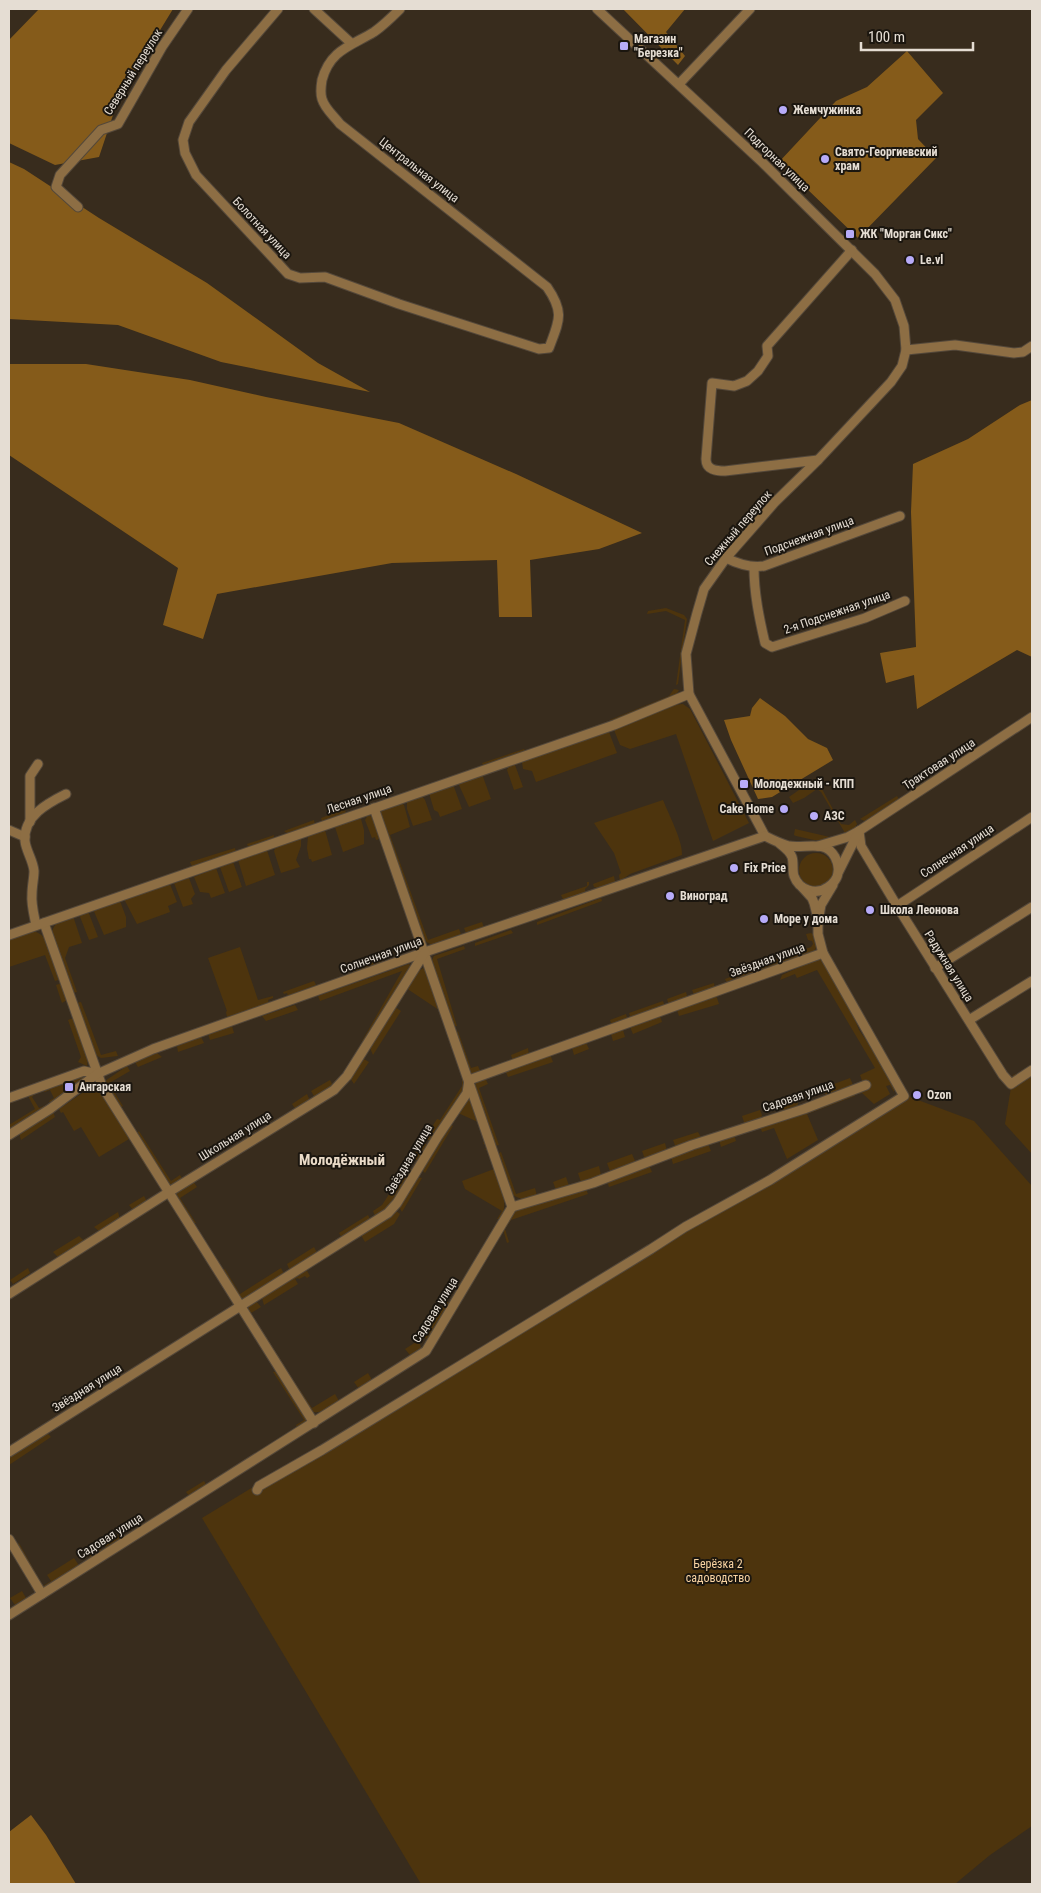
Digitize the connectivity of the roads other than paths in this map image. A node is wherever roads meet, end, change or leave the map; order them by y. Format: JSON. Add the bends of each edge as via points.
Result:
{"nodes":[{"id":1,"x":188,"y":9,"type":"edge"},
{"id":2,"x":278,"y":9,"type":"edge"},
{"id":3,"x":314,"y":9,"type":"edge"},
{"id":4,"x":400,"y":9,"type":"edge"},
{"id":5,"x":597,"y":9,"type":"edge"},
{"id":6,"x":750,"y":9,"type":"edge"},
{"id":7,"x":352,"y":44,"type":"junction"},
{"id":8,"x":679,"y":84,"type":"junction"},
{"id":9,"x":78,"y":207,"type":"dead end"},
{"id":10,"x":852,"y":250,"type":"junction"},
{"id":11,"x":1032,"y":346,"type":"edge"},
{"id":12,"x":539,"y":349,"type":"joint"},
{"id":13,"x":906,"y":350,"type":"junction"},
{"id":14,"x":818,"y":460,"type":"junction"},
{"id":15,"x":900,"y":516,"type":"dead end"},
{"id":16,"x":726,"y":558,"type":"junction"},
{"id":17,"x":754,"y":567,"type":"junction"},
{"id":18,"x":906,"y":601,"type":"dead end"},
{"id":19,"x":689,"y":694,"type":"junction"},
{"id":20,"x":1032,"y":717,"type":"edge"},
{"id":21,"x":38,"y":764,"type":"dead end"},
{"id":22,"x":66,"y":794,"type":"dead end"},
{"id":23,"x":374,"y":808,"type":"junction"},
{"id":24,"x":1032,"y":817,"type":"edge"},
{"id":25,"x":30,"y":823,"type":"junction"},
{"id":26,"x":9,"y":830,"type":"edge"},
{"id":27,"x":860,"y":831,"type":"junction"},
{"id":28,"x":765,"y":836,"type":"junction"},
{"id":29,"x":25,"y":837,"type":"junction"},
{"id":30,"x":780,"y":843,"type":"junction"},
{"id":31,"x":814,"y":846,"type":"junction"},
{"id":32,"x":793,"y":866,"type":"junction"},
{"id":33,"x":837,"y":876,"type":"junction"},
{"id":34,"x":802,"y":887,"type":"junction"},
{"id":35,"x":897,"y":906,"type":"junction"},
{"id":36,"x":1032,"y":907,"type":"edge"},
{"id":37,"x":818,"y":918,"type":"junction"},
{"id":38,"x":40,"y":924,"type":"junction"},
{"id":39,"x":9,"y":935,"type":"edge"},
{"id":40,"x":425,"y":952,"type":"junction"},
{"id":41,"x":823,"y":953,"type":"junction"},
{"id":42,"x":936,"y":968,"type":"junction"},
{"id":43,"x":1032,"y":981,"type":"edge"},
{"id":44,"x":968,"y":1020,"type":"junction"},
{"id":45,"x":1032,"y":1070,"type":"edge"},
{"id":46,"x":97,"y":1074,"type":"junction"},
{"id":47,"x":469,"y":1080,"type":"junction"},
{"id":48,"x":866,"y":1085,"type":"dead end"},
{"id":49,"x":9,"y":1098,"type":"edge"},
{"id":50,"x":9,"y":1135,"type":"edge"},
{"id":51,"x":169,"y":1192,"type":"junction"},
{"id":52,"x":512,"y":1208,"type":"junction"},
{"id":53,"x":9,"y":1294,"type":"edge"},
{"id":54,"x":241,"y":1305,"type":"junction"},
{"id":55,"x":314,"y":1423,"type":"junction"},
{"id":56,"x":9,"y":1452,"type":"edge"},
{"id":57,"x":256,"y":1490,"type":"dead end"},
{"id":58,"x":9,"y":1539,"type":"edge"},
{"id":59,"x":42,"y":1594,"type":"junction"},
{"id":60,"x":9,"y":1614,"type":"edge"}],
"edges":[{"from":1,"to":9,"type":"street","name":"Северный переулок","via":[[118,124],[101,130],[60,175],[56,187]]},
{"from":2,"to":12,"type":"street","name":"Болотная улица","via":[[226,70],[189,122],[184,140],[185,153],[196,175],[288,274],[300,278],[325,276],[399,304]]},
{"from":3,"to":7,"type":"street"},
{"from":4,"to":7,"type":"street","name":"Центральная улица","via":[[375,31]]},
{"from":5,"to":8,"type":"street","name":"Подгорная улица"},
{"from":6,"to":8,"type":"street"},
{"from":7,"to":12,"type":"street","name":"Центральная улица","via":[[335,55],[324,74],[320,86],[326,107],[340,124],[547,287],[557,302],[558,324],[549,348]]},
{"from":8,"to":10,"type":"street","name":"Подгорная улица"},
{"from":10,"to":13,"type":"street","name":"Подгорная улица","via":[[876,274],[895,300],[904,326]]},
{"from":10,"to":14,"type":"street","via":[[767,346],[768,356],[758,371],[747,381],[734,386],[712,383],[706,462],[710,468],[725,471]]},
{"from":11,"to":13,"type":"street","via":[[1014,353],[955,345]]},
{"from":13,"to":14,"type":"street","name":"Снежный переулок","via":[[902,366],[891,382]]},
{"from":14,"to":16,"type":"street","name":"Снежный переулок","via":[[775,502]]},
{"from":15,"to":17,"type":"street","name":"Подснежная улица"},
{"from":16,"to":17,"type":"street","name":"Подснежная улица"},
{"from":16,"to":19,"type":"street","name":"Снежный переулок","via":[[704,589],[697,613],[686,654]]},
{"from":17,"to":18,"type":"street","name":"2-я Подснежная улица","via":[[760,624],[766,642],[772,647],[865,618]]},
{"from":19,"to":23,"type":"street","name":"Лесная улица","via":[[614,725]]},
{"from":19,"to":28,"type":"street","name":"Снежный переулок"},
{"from":20,"to":27,"type":"street","name":"Трактовая улица"},
{"from":21,"to":25,"type":"street","via":[[30,776]]},
{"from":22,"to":25,"type":"street","via":[[46,804]]},
{"from":23,"to":38,"type":"street","name":"Лесная улица"},
{"from":23,"to":40,"type":"street"},
{"from":24,"to":35,"type":"street","name":"Солнечная улица"},
{"from":25,"to":29,"type":"street"},
{"from":26,"to":29,"type":"street"},
{"from":27,"to":31,"type":"street","name":"Трактовая улица"},
{"from":27,"to":33,"type":"street","name":"Трактовая улица"},
{"from":27,"to":35,"type":"street","name":"Радужная улица","via":[[861,846]]},
{"from":28,"to":30,"type":"street"},
{"from":28,"to":40,"type":"street","name":"Солнечная улица"},
{"from":29,"to":38,"type":"street","via":[[33,862],[31,896]]},
{"from":30,"to":31,"type":"street"},
{"from":30,"to":32,"type":"street","via":[[792,857]]},
{"from":31,"to":32,"type":"street","via":[[801,850]]},
{"from":31,"to":33,"type":"street","via":[[827,848],[834,854],[838,862]]},
{"from":32,"to":34,"type":"street","via":[[793,874]]},
{"from":33,"to":34,"type":"street","via":[[830,887],[822,891]]},
{"from":33,"to":37,"type":"street","name":"Трактовая улица"},
{"from":34,"to":37,"type":"street","via":[[812,898]]},
{"from":35,"to":42,"type":"street","name":"Радужная улица"},
{"from":36,"to":42,"type":"street"},
{"from":37,"to":41,"type":"street"},
{"from":38,"to":39,"type":"street","name":"Лесная улица"},
{"from":38,"to":46,"type":"street"},
{"from":40,"to":46,"type":"street","name":"Солнечная улица","via":[[153,1049]]},
{"from":40,"to":47,"type":"street"},
{"from":40,"to":51,"type":"street","name":"Школьная улица","via":[[342,1083]]},
{"from":41,"to":47,"type":"street","name":"Звёздная улица"},
{"from":41,"to":57,"type":"street","via":[[904,1096]]},
{"from":42,"to":44,"type":"street","name":"Радужная улица"},
{"from":43,"to":44,"type":"street"},
{"from":44,"to":45,"type":"street","name":"Радужная улица","via":[[997,1067],[1012,1084]]},
{"from":46,"to":49,"type":"street","name":"Солнечная улица","via":[[84,1071]]},
{"from":46,"to":50,"type":"street"},
{"from":46,"to":51,"type":"street"},
{"from":47,"to":52,"type":"street"},
{"from":47,"to":54,"type":"street","name":"Звёздная улица","via":[[467,1092],[388,1213]]},
{"from":48,"to":52,"type":"street","name":"Садовая улица","via":[[593,1183]]},
{"from":51,"to":53,"type":"street","name":"Школьная улица"},
{"from":51,"to":54,"type":"street"},
{"from":52,"to":55,"type":"street","name":"Садовая улица","via":[[426,1351]]},
{"from":54,"to":55,"type":"street","via":[[243,1313]]},
{"from":54,"to":56,"type":"street","name":"Звёздная улица"},
{"from":55,"to":59,"type":"street","name":"Садовая улица"},
{"from":58,"to":59,"type":"street"},
{"from":59,"to":60,"type":"street","name":"Садовая улица"}]}
